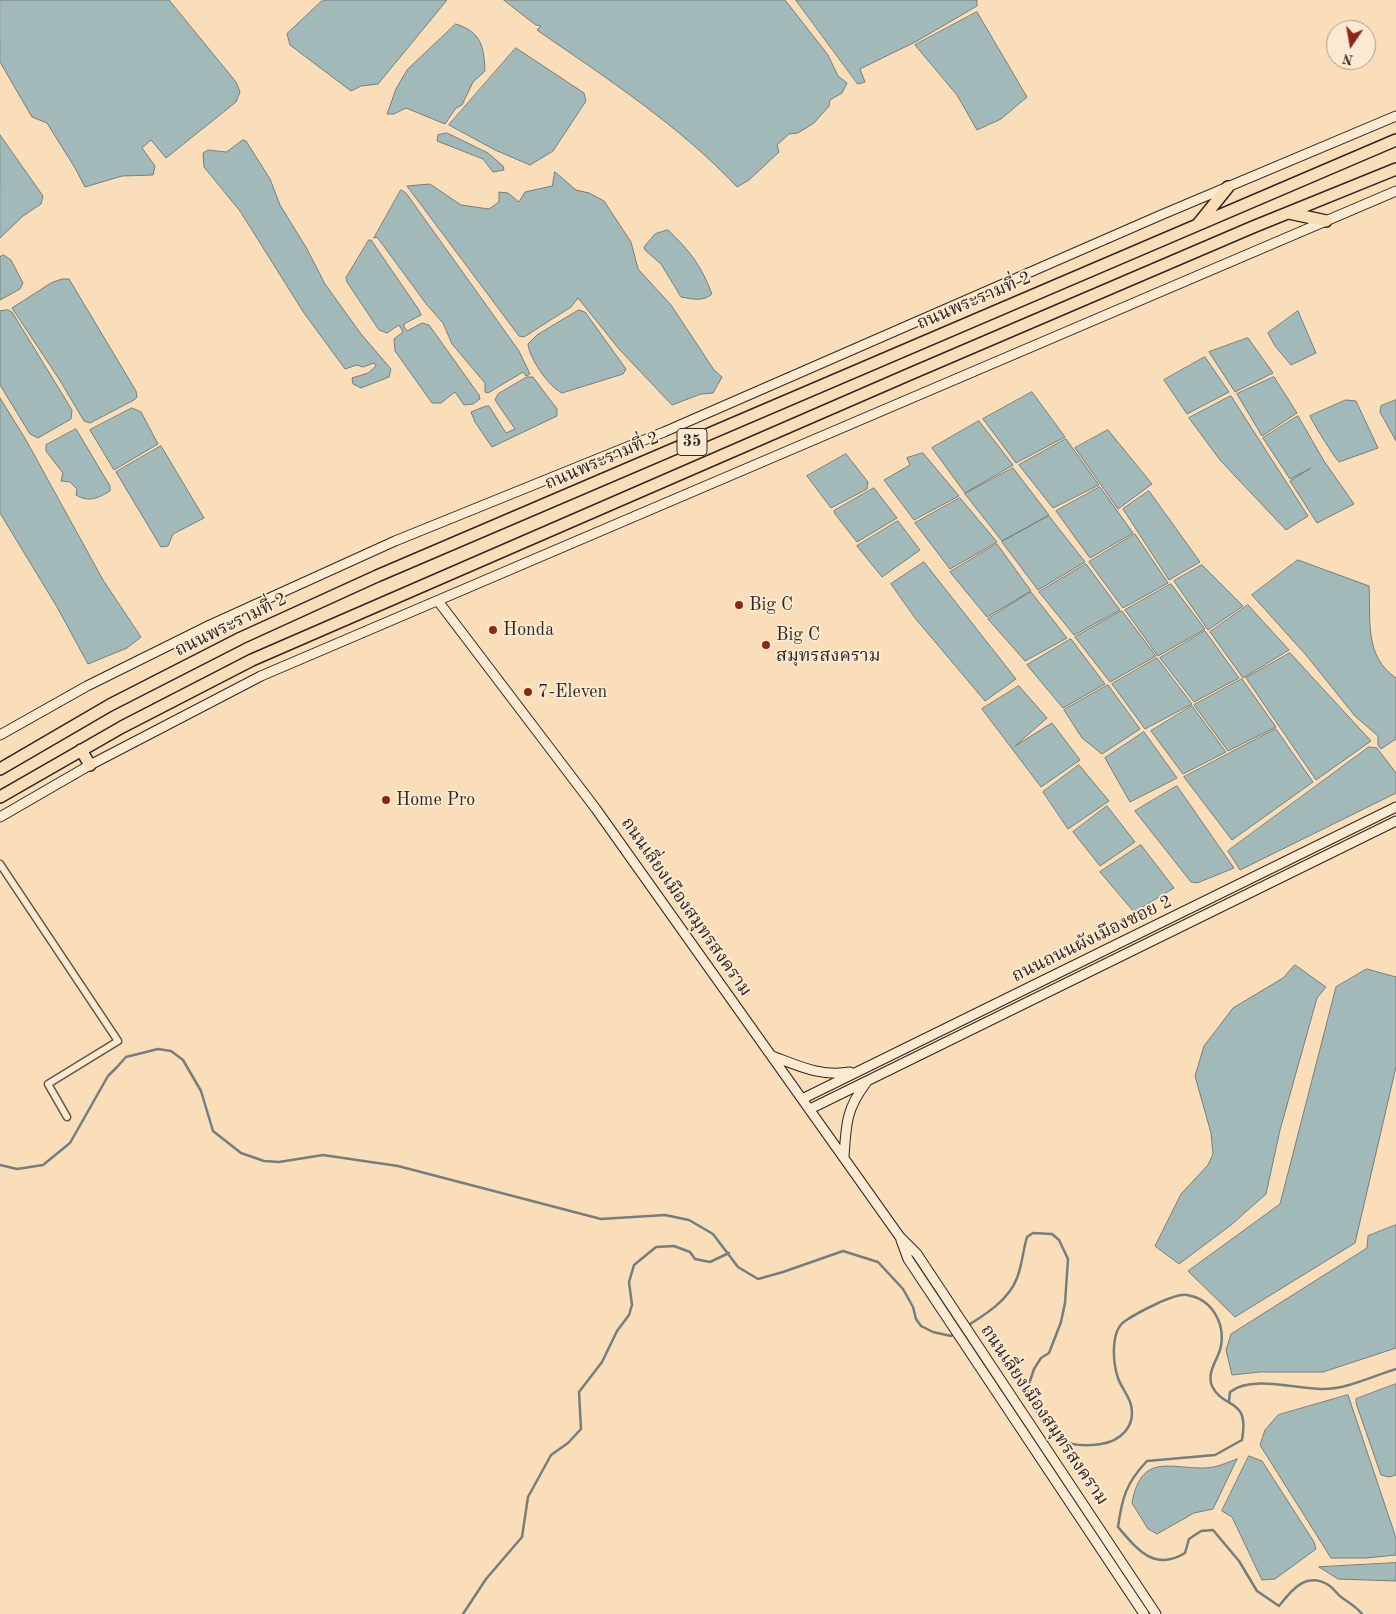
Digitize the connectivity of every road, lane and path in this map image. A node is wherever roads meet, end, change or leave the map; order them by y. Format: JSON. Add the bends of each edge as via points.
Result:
{"nodes":[{"id":1,"x":1396,"y":116,"type":"edge"},
{"id":2,"x":1396,"y":140,"type":"edge"},
{"id":3,"x":1396,"y":169,"type":"edge"},
{"id":4,"x":1228,"y":187,"type":"junction"},
{"id":5,"x":1396,"y":191,"type":"edge"},
{"id":6,"x":1288,"y":213,"type":"junction"},
{"id":7,"x":1326,"y":221,"type":"junction"},
{"id":8,"x":1198,"y":224,"type":"junction"},
{"id":9,"x":438,"y":601,"type":"junction"},
{"id":10,"x":0,"y":735,"type":"edge"},
{"id":11,"x":81,"y":750,"type":"junction"},
{"id":12,"x":90,"y":765,"type":"junction"},
{"id":13,"x":0,"y":769,"type":"edge"},
{"id":14,"x":0,"y":797,"type":"edge"},
{"id":15,"x":1396,"y":807,"type":"edge"},
{"id":16,"x":0,"y":817,"type":"edge"},
{"id":17,"x":1396,"y":821,"type":"edge"},
{"id":18,"x":0,"y":864,"type":"edge"},
{"id":19,"x":771,"y":1056,"type":"junction"},
{"id":20,"x":886,"y":1058,"type":"junction"},
{"id":21,"x":892,"y":1069,"type":"junction"},
{"id":22,"x":858,"y":1071,"type":"junction"},
{"id":23,"x":868,"y":1081,"type":"junction"},
{"id":24,"x":802,"y":1099,"type":"junction"},
{"id":25,"x":810,"y":1109,"type":"junction"},
{"id":26,"x":67,"y":1117,"type":"dead end"},
{"id":27,"x":844,"y":1157,"type":"junction"},
{"id":28,"x":900,"y":1237,"type":"junction"},
{"id":29,"x":1144,"y":1614,"type":"edge"},
{"id":30,"x":1156,"y":1614,"type":"edge"}],
"edges":[{"from":1,"to":4,"type":"main road","name":"ถนนพระรามที่ 2","number":"35"},
{"from":2,"to":8,"type":"highway","name":"ถนนพระรามที่ 2","number":"35"},
{"from":3,"to":6,"type":"highway","number":"35"},
{"from":4,"to":8,"type":"highway"},
{"from":4,"to":10,"type":"main road","name":"ถนนพระรามที่ 2","number":"35","via":[[664,432],[395,541],[87,686]]},
{"from":5,"to":7,"type":"main road"},
{"from":6,"to":7,"type":"highway"},
{"from":6,"to":11,"type":"highway","number":"35","via":[[426,582],[252,660]]},
{"from":7,"to":9,"type":"main road"},
{"from":8,"to":13,"type":"highway","name":"ถนนพระรามที่ 2","number":"35","via":[[377,576],[259,630],[110,705]]},
{"from":9,"to":12,"type":"main road","via":[[261,676]]},
{"from":9,"to":19,"type":"main road","name":"ถนนเลี่ยงเมืองสมุทรสงคราม","via":[[591,802]]},
{"from":11,"to":12,"type":"highway"},
{"from":11,"to":14,"type":"highway","number":"35"},
{"from":12,"to":16,"type":"main road"},
{"from":15,"to":20,"type":"main road","name":"ถนนถนนผังเมืองซอย 2"},
{"from":17,"to":21,"type":"main road","name":"ถนนถนนผังเมืองซอย 2"},
{"from":18,"to":26,"type":"street","via":[[118,1041],[48,1084]]},
{"from":19,"to":22,"type":"main road","via":[[825,1074]]},
{"from":19,"to":24,"type":"main road","name":"ถนนเลี่ยงเมืองสมุทรสงคราม"},
{"from":20,"to":21,"type":"main road"},
{"from":20,"to":22,"type":"main road","name":"ถนนถนนผังเมืองซอย 2"},
{"from":21,"to":23,"type":"main road","name":"ถนนถนนผังเมืองซอย 2"},
{"from":22,"to":24,"type":"main road","name":"ถนนถนนผังเมืองซอย 2"},
{"from":23,"to":25,"type":"main road","name":"ถนนถนนผังเมืองซอย 2"},
{"from":23,"to":27,"type":"main road","via":[[850,1109]]},
{"from":24,"to":25,"type":"main road","name":"ถนนเลี่ยงเมืองสมุทรสงคราม"},
{"from":25,"to":27,"type":"main road","name":"ถนนเลี่ยงเมืองสมุทรสงคราม"},
{"from":27,"to":28,"type":"main road","name":"ถนนเลี่ยงเมืองสมุทรสงคราม"},
{"from":28,"to":29,"type":"main road","name":"ถนนเลี่ยงเมืองสมุทรสงคราม","via":[[908,1259]]},
{"from":28,"to":30,"type":"main road","name":"ถนนเลี่ยงเมืองสมุทรสงคราม","via":[[917,1254]]}]}
